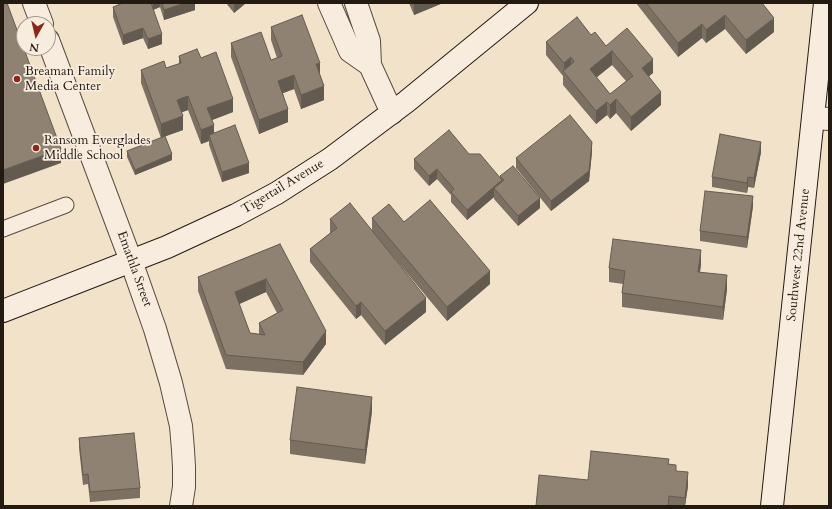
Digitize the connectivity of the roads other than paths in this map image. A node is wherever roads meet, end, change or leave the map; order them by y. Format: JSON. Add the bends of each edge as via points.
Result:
{"nodes":[{"id":1,"x":34,"y":3,"type":"edge"},
{"id":2,"x":329,"y":3,"type":"edge"},
{"id":3,"x":356,"y":3,"type":"edge"},
{"id":4,"x":527,"y":3,"type":"edge"},
{"id":5,"x":825,"y":3,"type":"edge"},
{"id":6,"x":39,"y":16,"type":"edge"},
{"id":7,"x":54,"y":56,"type":"edge"},
{"id":8,"x":370,"y":65,"type":"junction"},
{"id":9,"x":392,"y":113,"type":"junction"},
{"id":10,"x":821,"y":118,"type":"edge"},
{"id":11,"x":66,"y":205,"type":"dead end"},
{"id":12,"x":3,"y":229,"type":"edge"},
{"id":13,"x":131,"y":261,"type":"junction"},
{"id":14,"x":3,"y":311,"type":"edge"},
{"id":15,"x":182,"y":506,"type":"edge"},
{"id":16,"x":772,"y":506,"type":"edge"}],
"edges":[{"from":1,"to":6,"type":"street"},
{"from":2,"to":8,"type":"street","via":[[350,51]]},
{"from":3,"to":8,"type":"street","via":[[369,41]]},
{"from":4,"to":9,"type":"street","name":"Tigertail Avenue"},
{"from":5,"to":10,"type":"street","name":"Southwest 22nd Avenue"},
{"from":7,"to":13,"type":"street","name":"Emathla Street"},
{"from":8,"to":9,"type":"street"},
{"from":9,"to":13,"type":"street","name":"Tigertail Avenue","via":[[330,159],[277,193],[236,215]]},
{"from":10,"to":16,"type":"street","name":"Southwest 22nd Avenue"},
{"from":11,"to":12,"type":"lane"},
{"from":13,"to":14,"type":"street","name":"Tigertail Avenue"},
{"from":13,"to":15,"type":"street","name":"Emathla Street","via":[[155,329],[181,426],[184,467]]}]}
